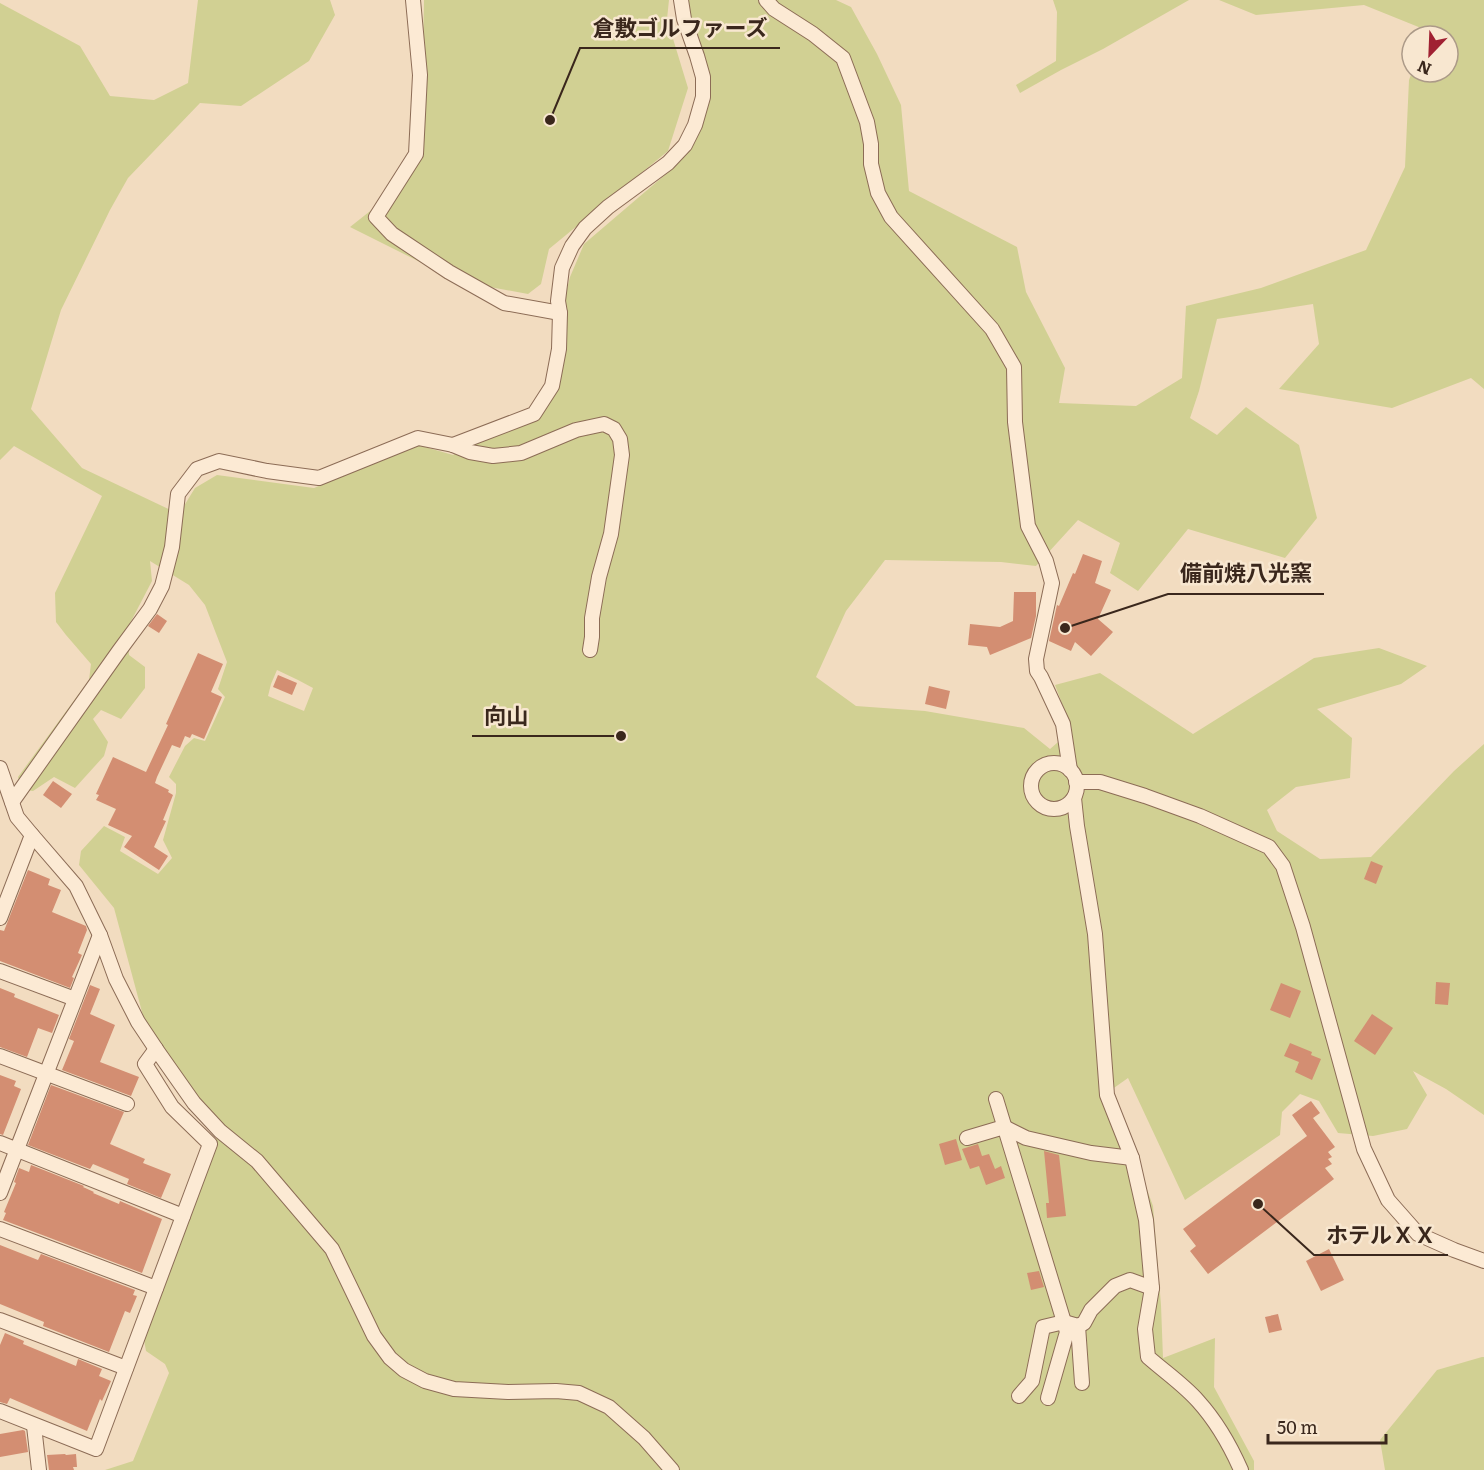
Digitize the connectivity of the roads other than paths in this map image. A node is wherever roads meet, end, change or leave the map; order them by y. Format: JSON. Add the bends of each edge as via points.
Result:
{"nodes":[{"id":1,"x":413,"y":0,"type":"edge"},
{"id":2,"x":681,"y":0,"type":"edge"},
{"id":3,"x":765,"y":0,"type":"edge"},
{"id":4,"x":560,"y":313,"type":"junction"},
{"id":5,"x":453,"y":445,"type":"junction"},
{"id":6,"x":590,"y":650,"type":"dead end"},
{"id":7,"x":0,"y":768,"type":"edge"},
{"id":8,"x":1073,"y":776,"type":"junction"},
{"id":9,"x":1074,"y":798,"type":"junction"},
{"id":10,"x":12,"y":802,"type":"junction"},
{"id":11,"x":32,"y":835,"type":"junction"},
{"id":12,"x":0,"y":918,"type":"edge"},
{"id":13,"x":100,"y":935,"type":"junction"},
{"id":14,"x":0,"y":971,"type":"edge"},
{"id":15,"x":75,"y":999,"type":"junction"},
{"id":16,"x":156,"y":1049,"type":"junction"},
{"id":17,"x":0,"y":1056,"type":"edge"},
{"id":18,"x":46,"y":1073,"type":"junction"},
{"id":19,"x":996,"y":1099,"type":"dead end"},
{"id":20,"x":127,"y":1104,"type":"dead end"},
{"id":21,"x":1004,"y":1127,"type":"junction"},
{"id":22,"x":967,"y":1138,"type":"dead end"},
{"id":23,"x":0,"y":1143,"type":"edge"},
{"id":24,"x":16,"y":1149,"type":"junction"},
{"id":25,"x":1132,"y":1158,"type":"junction"},
{"id":26,"x":0,"y":1193,"type":"edge"},
{"id":27,"x":183,"y":1215,"type":"junction"},
{"id":28,"x":0,"y":1229,"type":"edge"},
{"id":29,"x":1484,"y":1262,"type":"edge"},
{"id":30,"x":156,"y":1288,"type":"junction"},
{"id":31,"x":1152,"y":1288,"type":"junction"},
{"id":32,"x":0,"y":1320,"type":"edge"},
{"id":33,"x":1064,"y":1322,"type":"junction"},
{"id":34,"x":1078,"y":1326,"type":"junction"},
{"id":35,"x":126,"y":1368,"type":"junction"},
{"id":36,"x":1082,"y":1383,"type":"dead end"},
{"id":37,"x":1019,"y":1396,"type":"dead end"},
{"id":38,"x":1048,"y":1398,"type":"dead end"},
{"id":39,"x":0,"y":1411,"type":"edge"},
{"id":40,"x":34,"y":1426,"type":"junction"},
{"id":41,"x":39,"y":1470,"type":"edge"},
{"id":42,"x":672,"y":1470,"type":"edge"},
{"id":43,"x":1241,"y":1470,"type":"edge"}],
"edges":[{"from":1,"to":4,"type":"street","via":[[420,75],[416,154],[376,217],[392,234],[504,303]]},
{"from":2,"to":4,"type":"street","via":[[703,77],[703,97],[695,124],[685,145],[668,163],[608,207],[572,246],[562,268]]},
{"from":3,"to":8,"type":"street","via":[[843,58],[867,122],[878,193],[891,217],[992,329],[1014,367],[1015,422],[1028,526],[1046,561],[1052,583],[1036,659],[1037,671],[1063,724]]},
{"from":4,"to":5,"type":"street","via":[[552,386],[534,414]]},
{"from":5,"to":6,"type":"street","via":[[493,456],[521,453],[576,430],[604,424],[614,429],[622,455],[611,534],[592,618]]},
{"from":5,"to":10,"type":"street","via":[[418,438],[319,478],[219,461],[197,469],[178,494],[172,548],[162,586],[150,609]]},
{"from":7,"to":10,"type":"street"},
{"from":8,"to":9,"type":"street"},
{"from":8,"to":9,"type":"street","via":[[1057,764],[1050,764],[1038,771],[1031,783],[1042,806],[1060,808]]},
{"from":8,"to":29,"type":"street","via":[[1145,795],[1269,847],[1283,866],[1364,1149],[1388,1200],[1418,1234]]},
{"from":9,"to":25,"type":"street","via":[[1095,934],[1107,1095]]},
{"from":10,"to":11,"type":"street"},
{"from":11,"to":12,"type":"street"},
{"from":11,"to":13,"type":"street","via":[[76,886]]},
{"from":13,"to":15,"type":"street"},
{"from":13,"to":16,"type":"street","via":[[116,979]]},
{"from":14,"to":15,"type":"street"},
{"from":15,"to":18,"type":"street"},
{"from":16,"to":27,"type":"street","via":[[145,1064],[172,1107],[210,1144]]},
{"from":16,"to":42,"type":"street","via":[[194,1103],[257,1161],[332,1249],[374,1336],[404,1370],[454,1389],[579,1393],[609,1407]]},
{"from":17,"to":18,"type":"street"},
{"from":18,"to":20,"type":"street"},
{"from":18,"to":24,"type":"street"},
{"from":19,"to":21,"type":"street"},
{"from":21,"to":22,"type":"street"},
{"from":21,"to":25,"type":"street","via":[[1026,1138]]},
{"from":21,"to":33,"type":"street"},
{"from":23,"to":24,"type":"street"},
{"from":24,"to":26,"type":"street"},
{"from":24,"to":27,"type":"street"},
{"from":25,"to":31,"type":"street","via":[[1146,1220]]},
{"from":27,"to":30,"type":"street"},
{"from":28,"to":30,"type":"street"},
{"from":30,"to":35,"type":"street"},
{"from":31,"to":34,"type":"street","via":[[1130,1280],[1115,1286]]},
{"from":31,"to":43,"type":"street","via":[[1145,1329],[1148,1357],[1197,1400],[1229,1444]]},
{"from":32,"to":35,"type":"street"},
{"from":33,"to":34,"type":"street"},
{"from":33,"to":37,"type":"street","via":[[1043,1327],[1032,1381]]},
{"from":33,"to":38,"type":"street","via":[[1066,1332]]},
{"from":34,"to":36,"type":"street"},
{"from":35,"to":40,"type":"street","via":[[96,1449]]},
{"from":39,"to":40,"type":"street"},
{"from":40,"to":41,"type":"street"}]}
